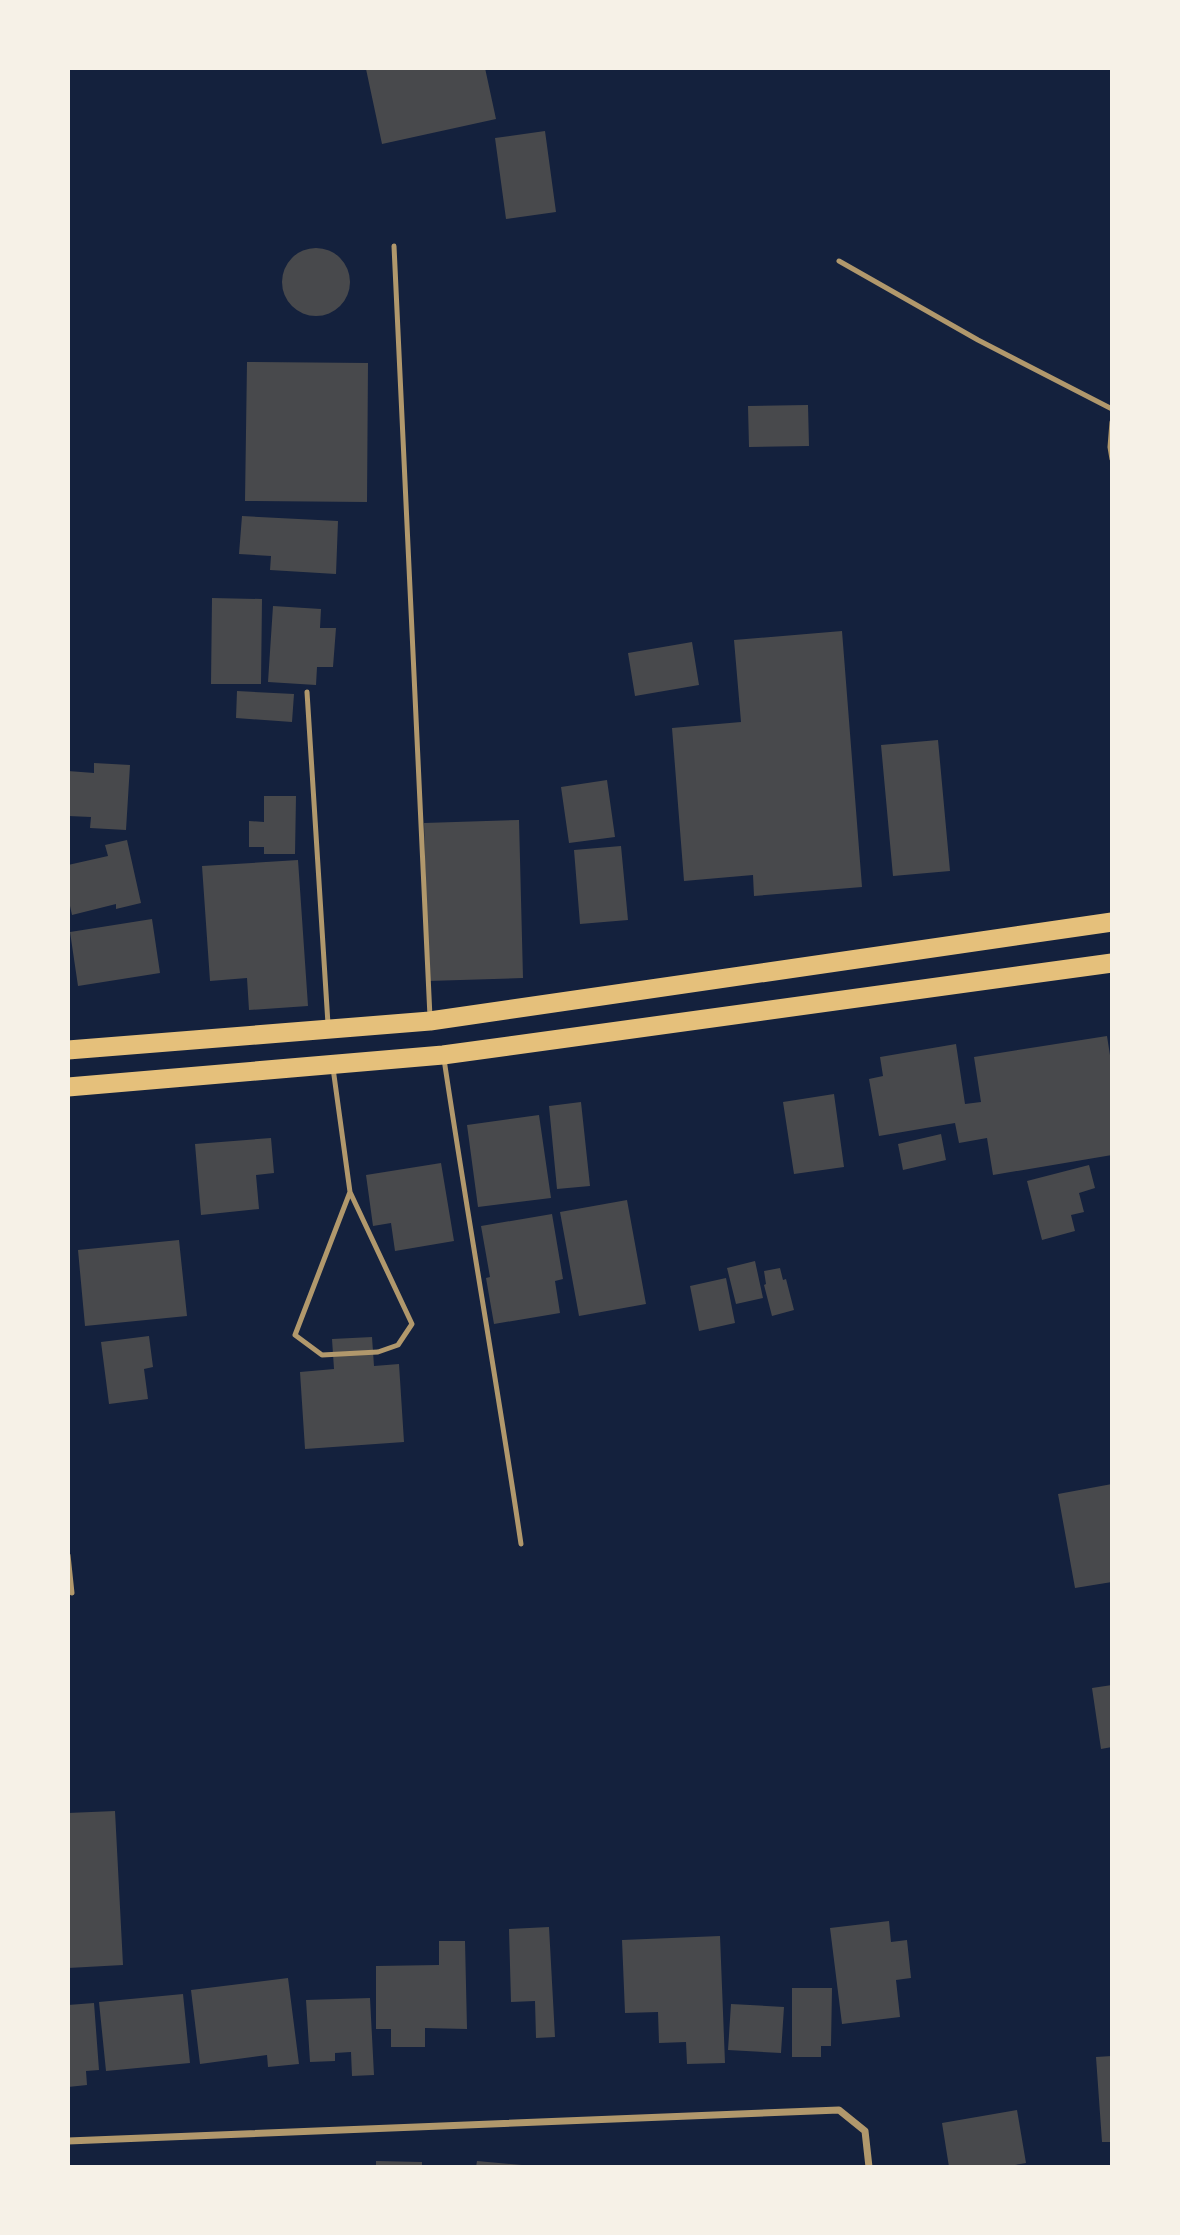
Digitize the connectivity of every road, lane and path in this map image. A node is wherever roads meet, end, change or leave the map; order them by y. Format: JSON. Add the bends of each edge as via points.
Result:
{"nodes":[{"id":1,"x":394,"y":246,"type":"dead end"},
{"id":2,"x":839,"y":261,"type":"dead end"},
{"id":3,"x":1112,"y":409,"type":"edge"},
{"id":4,"x":1112,"y":422,"type":"edge"},
{"id":5,"x":1112,"y":459,"type":"edge"},
{"id":6,"x":307,"y":692,"type":"dead end"},
{"id":7,"x":1112,"y":922,"type":"edge"},
{"id":8,"x":1112,"y":963,"type":"edge"},
{"id":9,"x":430,"y":1021,"type":"junction"},
{"id":10,"x":328,"y":1027,"type":"junction"},
{"id":11,"x":68,"y":1049,"type":"edge"},
{"id":12,"x":443,"y":1055,"type":"junction"},
{"id":13,"x":333,"y":1065,"type":"junction"},
{"id":14,"x":68,"y":1087,"type":"edge"},
{"id":15,"x":350,"y":1192,"type":"junction"},
{"id":16,"x":521,"y":1544,"type":"dead end"},
{"id":17,"x":68,"y":1555,"type":"edge"},
{"id":18,"x":72,"y":1593,"type":"dead end"},
{"id":19,"x":68,"y":2141,"type":"edge"},
{"id":20,"x":869,"y":2167,"type":"edge"}],
"edges":[{"from":1,"to":9,"type":"lane"},
{"from":2,"to":3,"type":"lane"},
{"from":4,"to":5,"type":"lane"},
{"from":6,"to":10,"type":"lane"},
{"from":7,"to":9,"type":"highway"},
{"from":8,"to":12,"type":"highway"},
{"from":9,"to":10,"type":"highway"},
{"from":10,"to":11,"type":"highway"},
{"from":12,"to":13,"type":"highway"},
{"from":12,"to":16,"type":"lane"},
{"from":13,"to":14,"type":"highway"},
{"from":13,"to":15,"type":"lane"},
{"from":15,"to":15,"type":"lane","via":[[412,1324],[398,1345],[378,1352],[322,1355],[295,1335]]},
{"from":17,"to":18,"type":"lane"},
{"from":19,"to":20,"type":"street","via":[[839,2110],[865,2131]]}]}
